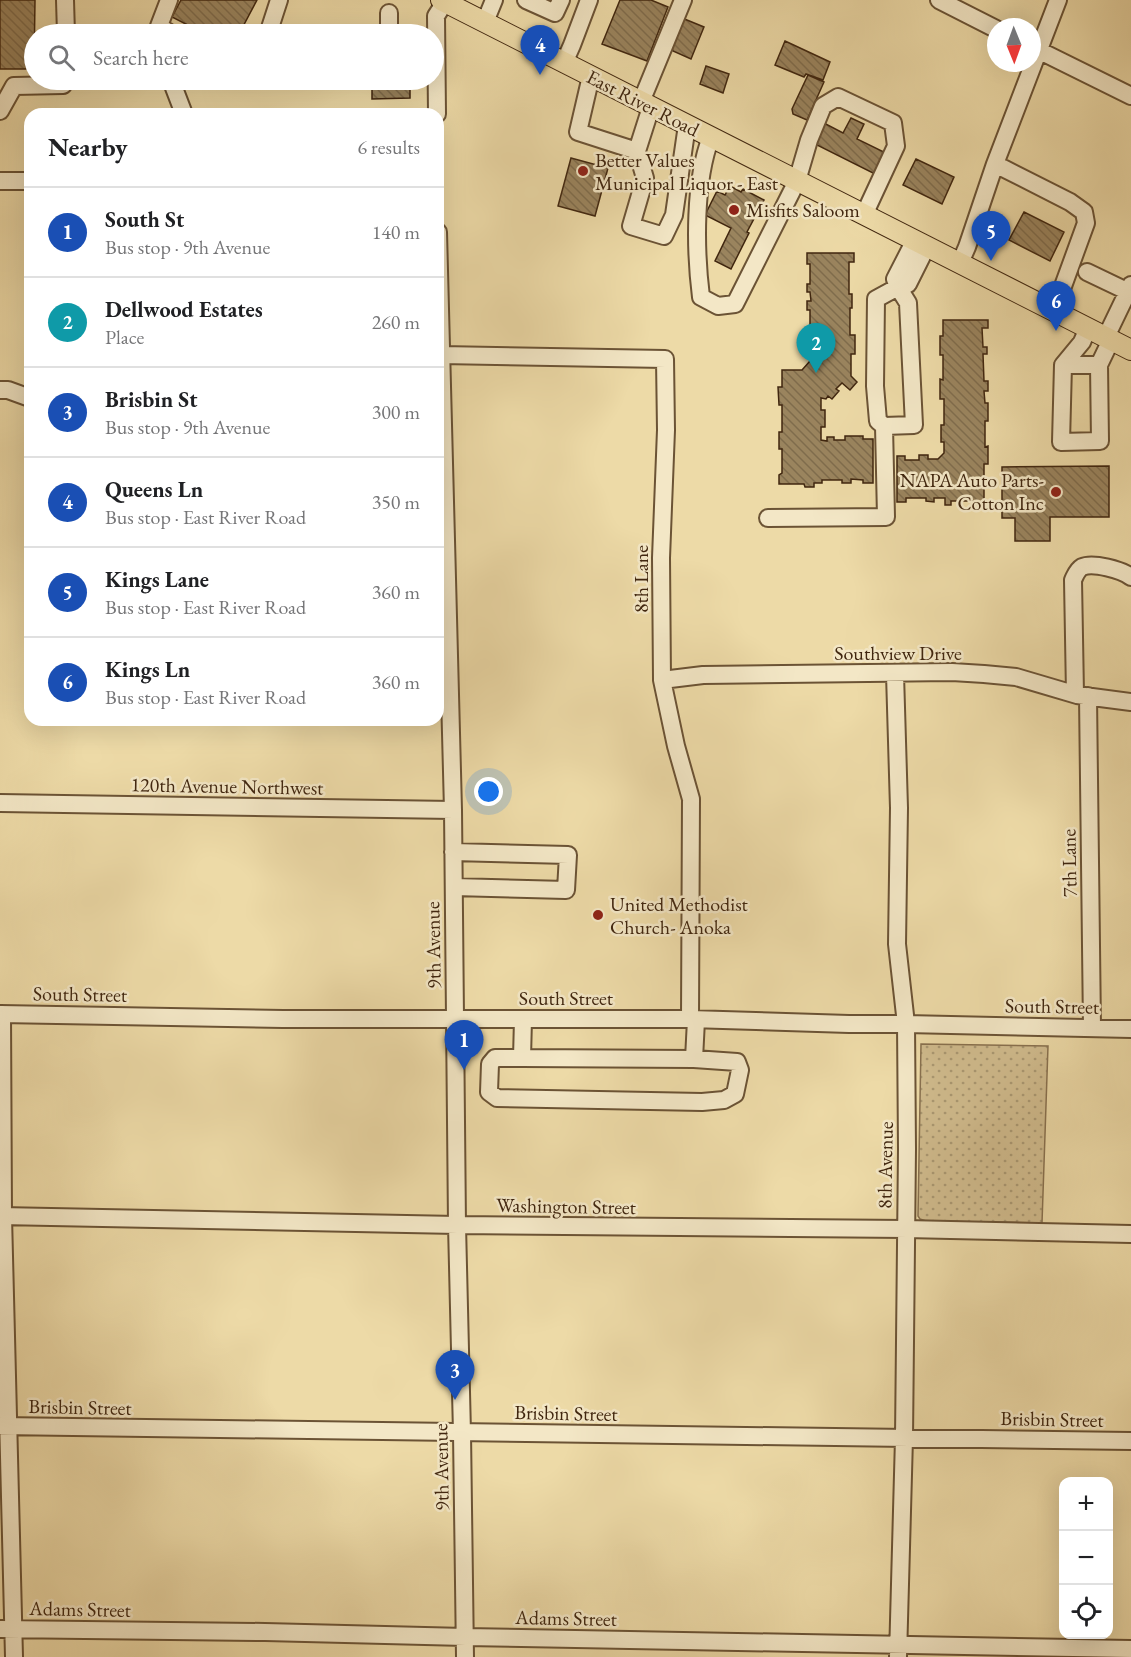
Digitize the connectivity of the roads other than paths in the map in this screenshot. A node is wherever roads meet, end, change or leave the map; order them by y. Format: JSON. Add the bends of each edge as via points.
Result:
{"nodes":[{"id":1,"x":65,"y":0,"type":"edge"},
{"id":2,"x":169,"y":0,"type":"edge"},
{"id":3,"x":279,"y":0,"type":"edge"},
{"id":4,"x":494,"y":0,"type":"edge"},
{"id":5,"x":526,"y":0,"type":"edge"},
{"id":6,"x":561,"y":0,"type":"edge"},
{"id":7,"x":683,"y":0,"type":"edge"},
{"id":8,"x":939,"y":0,"type":"edge"},
{"id":9,"x":1059,"y":0,"type":"edge"},
{"id":10,"x":443,"y":1,"type":"edge"},
{"id":11,"x":585,"y":1,"type":"edge"},
{"id":12,"x":389,"y":13,"type":"dead end"},
{"id":13,"x":485,"y":22,"type":"junction"},
{"id":14,"x":66,"y":24,"type":"edge"},
{"id":15,"x":160,"y":24,"type":"edge"},
{"id":16,"x":271,"y":24,"type":"edge"},
{"id":17,"x":389,"y":24,"type":"edge"},
{"id":18,"x":436,"y":24,"type":"edge"},
{"id":19,"x":987,"y":24,"type":"edge"},
{"id":20,"x":1041,"y":38,"type":"edge"},
{"id":21,"x":1041,"y":51,"type":"edge"},
{"id":22,"x":564,"y":63,"type":"junction"},
{"id":23,"x":1028,"y":72,"type":"edge"},
{"id":24,"x":591,"y":76,"type":"junction"},
{"id":25,"x":24,"y":87,"type":"edge"},
{"id":26,"x":175,"y":90,"type":"edge"},
{"id":27,"x":436,"y":90,"type":"edge"},
{"id":28,"x":1131,"y":96,"type":"edge"},
{"id":29,"x":646,"y":104,"type":"junction"},
{"id":30,"x":182,"y":108,"type":"edge"},
{"id":31,"x":437,"y":108,"type":"edge"},
{"id":32,"x":0,"y":111,"type":"edge"},
{"id":33,"x":687,"y":125,"type":"junction"},
{"id":34,"x":711,"y":137,"type":"junction"},
{"id":35,"x":637,"y":151,"type":"junction"},
{"id":36,"x":995,"y":164,"type":"junction"},
{"id":37,"x":0,"y":181,"type":"edge"},
{"id":38,"x":24,"y":181,"type":"edge"},
{"id":39,"x":797,"y":181,"type":"junction"},
{"id":40,"x":864,"y":215,"type":"junction"},
{"id":41,"x":921,"y":243,"type":"junction"},
{"id":42,"x":960,"y":263,"type":"junction"},
{"id":43,"x":1087,"y":273,"type":"dead end"},
{"id":44,"x":898,"y":287,"type":"junction"},
{"id":45,"x":1130,"y":290,"type":"edge"},
{"id":46,"x":1054,"y":311,"type":"junction"},
{"id":47,"x":1102,"y":335,"type":"junction"},
{"id":48,"x":1131,"y":350,"type":"edge"},
{"id":49,"x":444,"y":355,"type":"edge"},
{"id":50,"x":1063,"y":365,"type":"junction"},
{"id":51,"x":1099,"y":365,"type":"junction"},
{"id":52,"x":0,"y":390,"type":"edge"},
{"id":53,"x":24,"y":396,"type":"edge"},
{"id":54,"x":884,"y":426,"type":"junction"},
{"id":55,"x":768,"y":518,"type":"dead end"},
{"id":56,"x":1131,"y":577,"type":"edge"},
{"id":57,"x":444,"y":623,"type":"edge"},
{"id":58,"x":895,"y":674,"type":"junction"},
{"id":59,"x":662,"y":680,"type":"junction"},
{"id":60,"x":1081,"y":695,"type":"junction"},
{"id":61,"x":1131,"y":702,"type":"edge"},
{"id":62,"x":0,"y":803,"type":"edge"},
{"id":63,"x":453,"y":810,"type":"junction"},
{"id":64,"x":453,"y":852,"type":"junction"},
{"id":65,"x":454,"y":887,"type":"junction"},
{"id":66,"x":1,"y":1014,"type":"edge"},
{"id":67,"x":456,"y":1019,"type":"junction"},
{"id":68,"x":523,"y":1019,"type":"junction"},
{"id":69,"x":693,"y":1020,"type":"junction"},
{"id":70,"x":906,"y":1024,"type":"junction"},
{"id":71,"x":1092,"y":1028,"type":"junction"},
{"id":72,"x":1131,"y":1029,"type":"edge"},
{"id":73,"x":522,"y":1058,"type":"junction"},
{"id":74,"x":694,"y":1059,"type":"junction"},
{"id":75,"x":1,"y":1216,"type":"edge"},
{"id":76,"x":457,"y":1226,"type":"junction"},
{"id":77,"x":906,"y":1229,"type":"junction"},
{"id":78,"x":1131,"y":1234,"type":"edge"},
{"id":79,"x":4,"y":1427,"type":"edge"},
{"id":80,"x":462,"y":1433,"type":"junction"},
{"id":81,"x":904,"y":1438,"type":"junction"},
{"id":82,"x":1131,"y":1442,"type":"edge"},
{"id":83,"x":7,"y":1629,"type":"edge"},
{"id":84,"x":465,"y":1637,"type":"junction"},
{"id":85,"x":1131,"y":1649,"type":"edge"},
{"id":86,"x":898,"y":1651,"type":"edge"},
{"id":87,"x":14,"y":1657,"type":"edge"},
{"id":88,"x":465,"y":1657,"type":"edge"}],
"edges":[{"from":1,"to":14,"type":"street"},
{"from":2,"to":15,"type":"street"},
{"from":3,"to":16,"type":"street"},
{"from":4,"to":13,"type":"street"},
{"from":5,"to":6,"type":"street","via":[[555,13]]},
{"from":7,"to":29,"type":"street"},
{"from":8,"to":19,"type":"street"},
{"from":9,"to":20,"type":"street"},
{"from":10,"to":13,"type":"main road","name":"East River Road"},
{"from":10,"to":18,"type":"street"},
{"from":11,"to":22,"type":"street"},
{"from":12,"to":17,"type":"street"},
{"from":13,"to":22,"type":"main road","name":"East River Road"},
{"from":21,"to":28,"type":"street"},
{"from":22,"to":24,"type":"main road","name":"East River Road"},
{"from":23,"to":36,"type":"street"},
{"from":24,"to":29,"type":"main road","name":"East River Road"},
{"from":24,"to":35,"type":"street","via":[[578,132]]},
{"from":25,"to":32,"type":"street","via":[[15,87]]},
{"from":26,"to":30,"type":"street"},
{"from":27,"to":31,"type":"street"},
{"from":29,"to":33,"type":"main road","name":"East River Road"},
{"from":29,"to":35,"type":"street"},
{"from":33,"to":34,"type":"main road","name":"East River Road"},
{"from":33,"to":35,"type":"street","via":[[674,215],[664,236],[631,226],[645,178]]},
{"from":34,"to":39,"type":"main road","name":"East River Road"},
{"from":34,"to":39,"type":"street","via":[[698,203],[698,269],[701,297],[718,306],[735,304]]},
{"from":36,"to":42,"type":"street"},
{"from":36,"to":46,"type":"street","via":[[1084,212],[1086,223]]},
{"from":37,"to":38,"type":"street"},
{"from":39,"to":40,"type":"main road","name":"East River Road"},
{"from":39,"to":40,"type":"street","via":[[824,106],[838,98],[892,123],[896,146]]},
{"from":40,"to":41,"type":"main road","name":"East River Road"},
{"from":41,"to":42,"type":"main road","name":"East River Road"},
{"from":41,"to":44,"type":"street","via":[[908,284]]},
{"from":42,"to":46,"type":"main road","name":"East River Road"},
{"from":43,"to":45,"type":"street"},
{"from":44,"to":54,"type":"street","via":[[876,299],[875,386],[878,421]]},
{"from":44,"to":54,"type":"street","via":[[908,303],[914,425]]},
{"from":45,"to":47,"type":"street"},
{"from":46,"to":47,"type":"main road","name":"East River Road"},
{"from":47,"to":48,"type":"main road","name":"East River Road"},
{"from":47,"to":50,"type":"street","via":[[1082,342]]},
{"from":47,"to":51,"type":"street"},
{"from":49,"to":59,"type":"street","name":"8th Lane","via":[[665,359]]},
{"from":50,"to":51,"type":"street"},
{"from":50,"to":51,"type":"street","via":[[1061,442],[1100,441]]},
{"from":52,"to":53,"type":"street"},
{"from":54,"to":55,"type":"street","via":[[886,517]]},
{"from":56,"to":60,"type":"street","name":"7th Lane","via":[[1122,571],[1092,565],[1077,571],[1073,580]]},
{"from":57,"to":63,"type":"street","name":"9th Avenue"},
{"from":58,"to":59,"type":"street","name":"Southview Drive","via":[[702,675]]},
{"from":58,"to":60,"type":"street","name":"Southview Drive","via":[[952,672],[1016,677]]},
{"from":58,"to":70,"type":"street","name":"8th Avenue","via":[[899,808],[897,944]]},
{"from":59,"to":69,"type":"street","name":"8th Lane","via":[[691,798]]},
{"from":60,"to":61,"type":"street","name":"Southview Drive"},
{"from":60,"to":71,"type":"street","name":"7th Lane"},
{"from":62,"to":63,"type":"street","name":"120th Avenue Northwest"},
{"from":63,"to":64,"type":"street","name":"9th Avenue"},
{"from":64,"to":65,"type":"street","name":"9th Avenue"},
{"from":64,"to":65,"type":"street","via":[[567,855],[566,890]]},
{"from":65,"to":67,"type":"street","name":"9th Avenue"},
{"from":66,"to":67,"type":"street","name":"South Street"},
{"from":66,"to":75,"type":"street"},
{"from":67,"to":68,"type":"street","name":"South Street"},
{"from":67,"to":76,"type":"street","name":"9th Avenue"},
{"from":68,"to":69,"type":"street","name":"South Street"},
{"from":68,"to":73,"type":"street"},
{"from":69,"to":70,"type":"street","name":"South Street"},
{"from":69,"to":74,"type":"street","name":"8th Lane"},
{"from":70,"to":71,"type":"street","name":"South Street"},
{"from":70,"to":77,"type":"street","name":"8th Avenue"},
{"from":71,"to":72,"type":"street","name":"South Street"},
{"from":73,"to":74,"type":"street"},
{"from":73,"to":74,"type":"street","via":[[495,1058],[490,1064],[489,1092],[497,1098],[702,1102],[724,1100],[735,1094],[740,1070],[737,1062]]},
{"from":75,"to":76,"type":"street","name":"Washington Street"},
{"from":75,"to":79,"type":"street"},
{"from":76,"to":77,"type":"street","name":"Washington Street"},
{"from":76,"to":80,"type":"street","name":"9th Avenue"},
{"from":77,"to":78,"type":"street","name":"Washington Street"},
{"from":77,"to":81,"type":"street","name":"8th Avenue"},
{"from":79,"to":80,"type":"street","name":"Brisbin Street"},
{"from":79,"to":83,"type":"street"},
{"from":80,"to":81,"type":"street","name":"Brisbin Street"},
{"from":80,"to":84,"type":"street","name":"9th Avenue"},
{"from":81,"to":82,"type":"street","name":"Brisbin Street"},
{"from":81,"to":86,"type":"street","name":"8th Avenue"},
{"from":83,"to":84,"type":"street","name":"Adams Street"},
{"from":83,"to":87,"type":"street"},
{"from":84,"to":86,"type":"street","name":"Adams Street"},
{"from":84,"to":88,"type":"street","name":"9th Avenue"},
{"from":85,"to":86,"type":"street","name":"Adams Street"}]}
